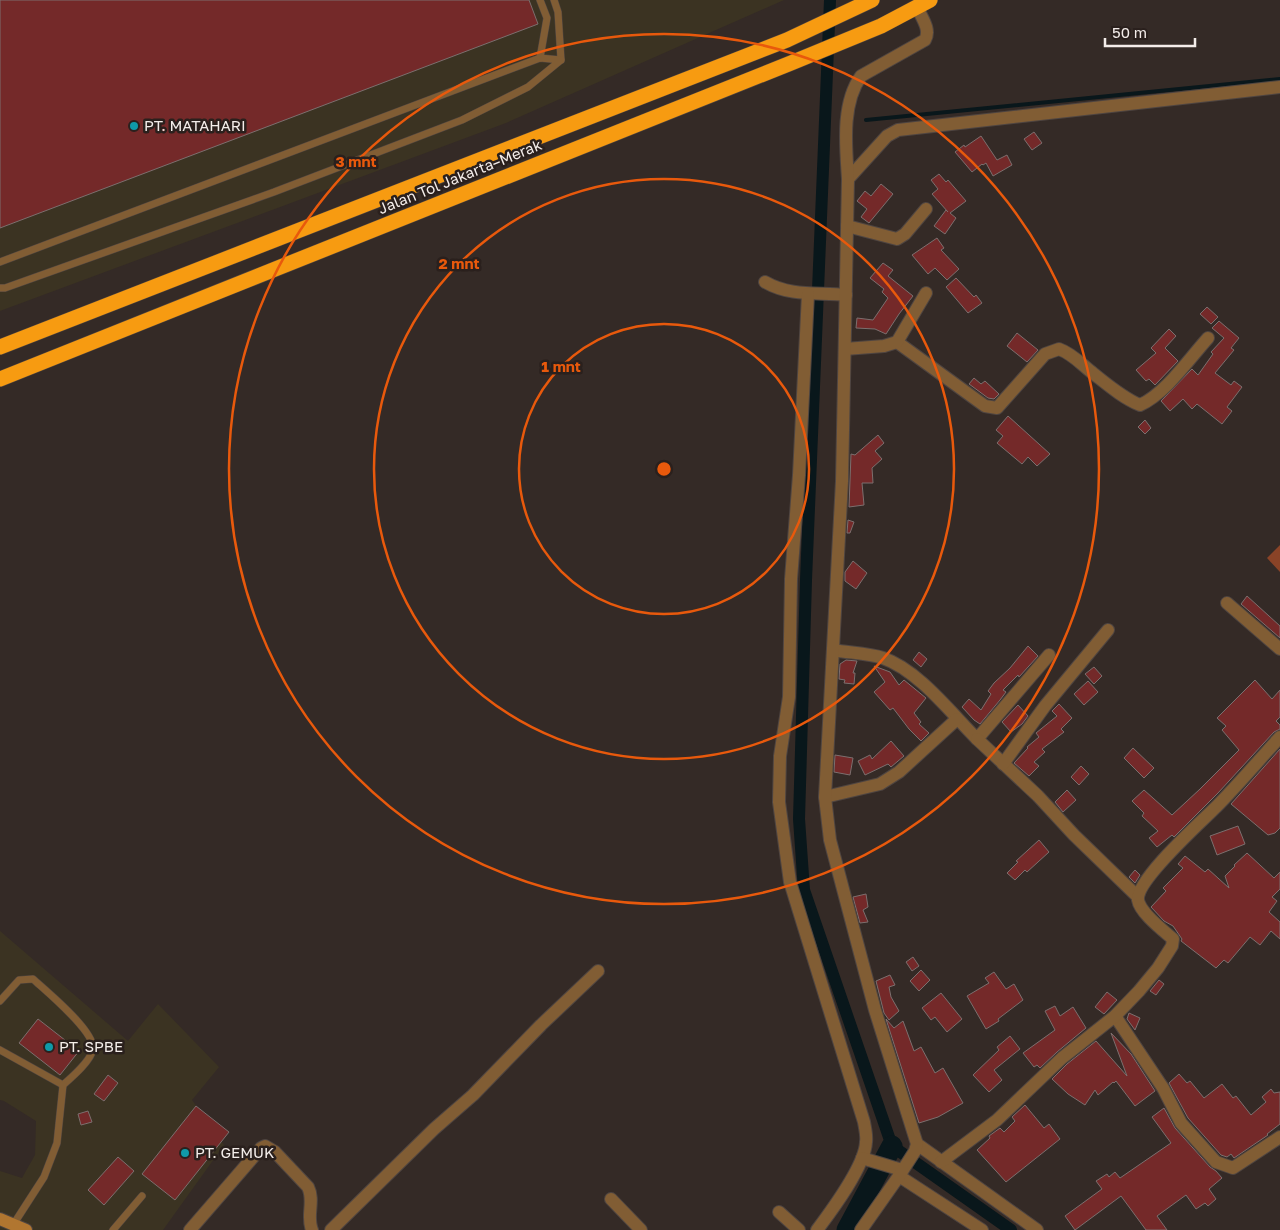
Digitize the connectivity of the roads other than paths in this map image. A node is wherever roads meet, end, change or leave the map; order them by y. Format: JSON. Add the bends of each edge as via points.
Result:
{"nodes":[{"id":1,"x":540,"y":0,"type":"edge"},
{"id":2,"x":554,"y":0,"type":"edge"},
{"id":3,"x":872,"y":0,"type":"edge"},
{"id":4,"x":924,"y":4,"type":"edge"},
{"id":5,"x":540,"y":58,"type":"junction"},
{"id":6,"x":561,"y":60,"type":"junction"},
{"id":7,"x":1280,"y":87,"type":"edge"},
{"id":8,"x":848,"y":180,"type":"junction"},
{"id":9,"x":926,"y":208,"type":"dead end"},
{"id":10,"x":847,"y":226,"type":"junction"},
{"id":11,"x":0,"y":262,"type":"edge"},
{"id":12,"x":765,"y":282,"type":"dead end"},
{"id":13,"x":0,"y":288,"type":"edge"},
{"id":14,"x":926,"y":293,"type":"dead end"},
{"id":15,"x":811,"y":294,"type":"junction"},
{"id":16,"x":842,"y":295,"type":"junction"},
{"id":17,"x":1208,"y":338,"type":"dead end"},
{"id":18,"x":897,"y":342,"type":"junction"},
{"id":19,"x":0,"y":347,"type":"edge"},
{"id":20,"x":845,"y":349,"type":"junction"},
{"id":21,"x":0,"y":379,"type":"edge"},
{"id":22,"x":1227,"y":603,"type":"dead end"},
{"id":23,"x":1108,"y":630,"type":"dead end"},
{"id":24,"x":1280,"y":649,"type":"edge"},
{"id":25,"x":833,"y":650,"type":"junction"},
{"id":26,"x":1049,"y":655,"type":"dead end"},
{"id":27,"x":957,"y":719,"type":"junction"},
{"id":28,"x":1280,"y":737,"type":"edge"},
{"id":29,"x":977,"y":739,"type":"junction"},
{"id":30,"x":1003,"y":764,"type":"junction"},
{"id":31,"x":825,"y":797,"type":"junction"},
{"id":32,"x":1138,"y":898,"type":"junction"},
{"id":33,"x":598,"y":971,"type":"dead end"},
{"id":34,"x":0,"y":1001,"type":"edge"},
{"id":35,"x":1115,"y":1016,"type":"junction"},
{"id":36,"x":0,"y":1050,"type":"edge"},
{"id":37,"x":63,"y":1085,"type":"junction"},
{"id":38,"x":1280,"y":1137,"type":"edge"},
{"id":39,"x":916,"y":1147,"type":"junction"},
{"id":40,"x":866,"y":1159,"type":"junction"},
{"id":41,"x":942,"y":1162,"type":"junction"},
{"id":42,"x":901,"y":1170,"type":"junction"},
{"id":43,"x":142,"y":1196,"type":"dead end"},
{"id":44,"x":611,"y":1199,"type":"dead end"},
{"id":45,"x":779,"y":1212,"type":"dead end"},
{"id":46,"x":0,"y":1219,"type":"edge"},
{"id":47,"x":13,"y":1225,"type":"junction"},
{"id":48,"x":26,"y":1230,"type":"edge"},
{"id":49,"x":113,"y":1230,"type":"edge"},
{"id":50,"x":190,"y":1230,"type":"edge"},
{"id":51,"x":312,"y":1230,"type":"edge"},
{"id":52,"x":331,"y":1230,"type":"edge"},
{"id":53,"x":640,"y":1230,"type":"edge"},
{"id":54,"x":799,"y":1230,"type":"edge"},
{"id":55,"x":818,"y":1230,"type":"edge"},
{"id":56,"x":861,"y":1230,"type":"edge"},
{"id":57,"x":982,"y":1230,"type":"edge"},
{"id":58,"x":1037,"y":1230,"type":"edge"}],
"edges":[{"from":1,"to":5,"type":"lane","via":[[547,18]]},
{"from":2,"to":6,"type":"lane","via":[[558,12]]},
{"from":3,"to":19,"type":"highway","name":"Jalan Tol Jakarta–Merak","via":[[787,40]]},
{"from":4,"to":8,"type":"street","via":[[928,37],[870,70],[855,85],[845,131]]},
{"from":4,"to":21,"type":"highway","name":"Jalan Tol Jakarta–Merak","via":[[881,26],[791,63]]},
{"from":5,"to":6,"type":"lane"},
{"from":5,"to":11,"type":"lane"},
{"from":6,"to":13,"type":"lane","via":[[528,87],[462,120],[265,195]]},
{"from":7,"to":8,"type":"street","via":[[898,130],[887,136]]},
{"from":8,"to":10,"type":"street"},
{"from":9,"to":10,"type":"street","via":[[897,239]]},
{"from":10,"to":16,"type":"street"},
{"from":12,"to":15,"type":"street","via":[[777,289]]},
{"from":14,"to":18,"type":"street"},
{"from":15,"to":16,"type":"street"},
{"from":15,"to":40,"type":"street","via":[[791,579],[789,698],[780,756],[779,802],[790,882],[864,1122]]},
{"from":16,"to":20,"type":"street"},
{"from":17,"to":18,"type":"street","via":[[1160,391],[1140,405],[1094,375],[1068,352],[1058,349],[1045,354],[997,408],[985,406]]},
{"from":18,"to":20,"type":"street"},
{"from":20,"to":25,"type":"street"},
{"from":22,"to":24,"type":"street"},
{"from":23,"to":30,"type":"street","via":[[1045,706]]},
{"from":25,"to":27,"type":"street","via":[[883,658],[901,667],[918,678]]},
{"from":25,"to":31,"type":"street"},
{"from":26,"to":29,"type":"street"},
{"from":27,"to":29,"type":"street"},
{"from":27,"to":31,"type":"street","via":[[899,772],[880,784]]},
{"from":28,"to":32,"type":"street","via":[[1165,858],[1143,885]]},
{"from":29,"to":30,"type":"street"},
{"from":30,"to":32,"type":"street"},
{"from":31,"to":39,"type":"street","via":[[830,840],[872,1000]]},
{"from":32,"to":35,"type":"street","via":[[1146,914],[1173,940],[1172,946],[1146,983]]},
{"from":33,"to":52,"type":"street"},
{"from":34,"to":37,"type":"lane","via":[[19,980],[33,979],[90,1036],[94,1046],[92,1054]]},
{"from":35,"to":38,"type":"street","via":[[1163,1088],[1181,1123],[1216,1162],[1232,1168]]},
{"from":35,"to":41,"type":"street","via":[[1062,1058],[997,1120]]},
{"from":36,"to":37,"type":"lane"},
{"from":37,"to":47,"type":"lane","via":[[57,1143],[44,1177]]},
{"from":39,"to":41,"type":"street"},
{"from":39,"to":42,"type":"street"},
{"from":40,"to":42,"type":"street"},
{"from":40,"to":55,"type":"street"},
{"from":41,"to":58,"type":"street"},
{"from":42,"to":56,"type":"street"},
{"from":42,"to":57,"type":"street"},
{"from":43,"to":49,"type":"lane"},
{"from":44,"to":53,"type":"street"},
{"from":45,"to":54,"type":"street"},
{"from":46,"to":47,"type":"main road"},
{"from":47,"to":48,"type":"main road"},
{"from":50,"to":51,"type":"street","via":[[264,1146],[275,1152],[312,1194]]}]}
